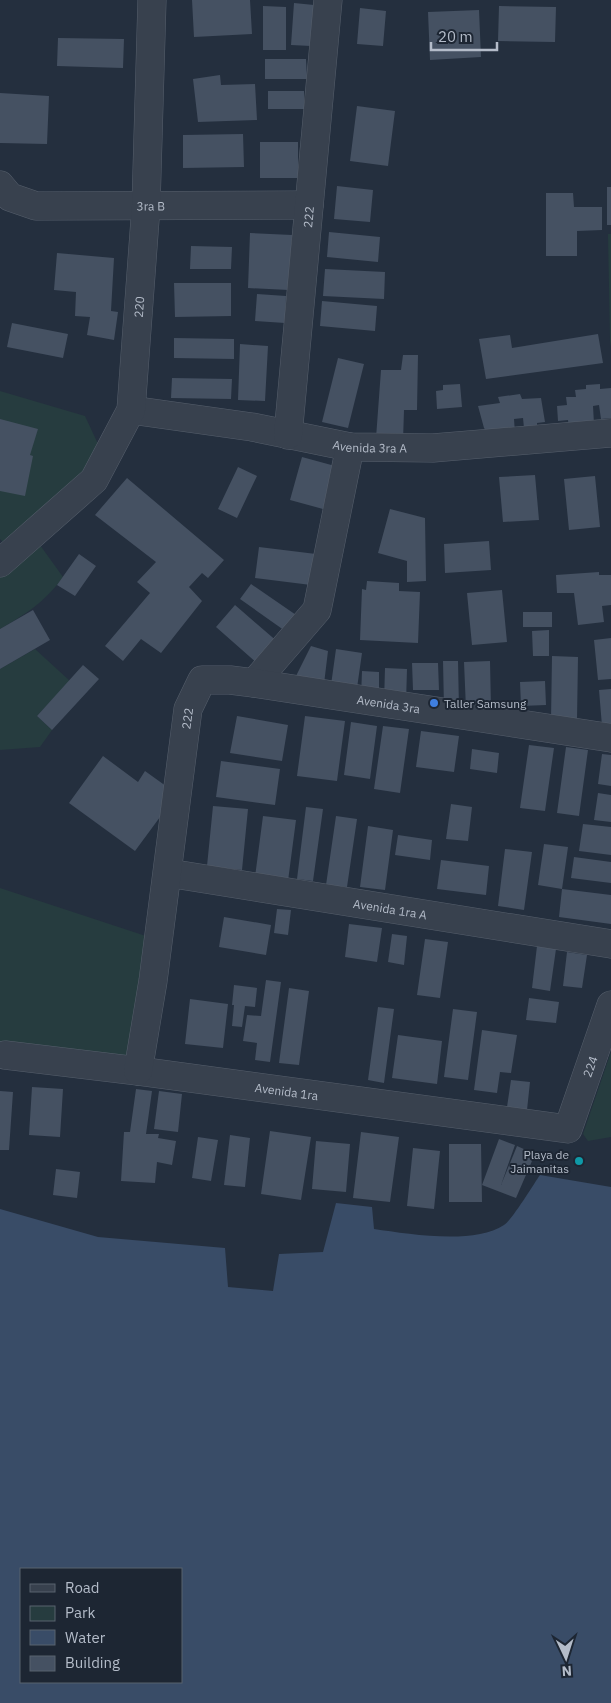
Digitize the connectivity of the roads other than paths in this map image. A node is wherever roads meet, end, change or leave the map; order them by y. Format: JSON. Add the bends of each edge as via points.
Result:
{"nodes":[{"id":1,"x":152,"y":0,"type":"edge"},
{"id":2,"x":328,"y":0,"type":"edge"},
{"id":3,"x":0,"y":185,"type":"edge"},
{"id":4,"x":309,"y":205,"type":"junction"},
{"id":5,"x":146,"y":206,"type":"junction"},
{"id":6,"x":131,"y":410,"type":"junction"},
{"id":7,"x":611,"y":433,"type":"edge"},
{"id":8,"x":288,"y":435,"type":"junction"},
{"id":9,"x":350,"y":447,"type":"junction"},
{"id":10,"x":0,"y":563,"type":"edge"},
{"id":11,"x":254,"y":683,"type":"junction"},
{"id":12,"x":611,"y":738,"type":"edge"},
{"id":13,"x":168,"y":873,"type":"junction"},
{"id":14,"x":611,"y":944,"type":"edge"},
{"id":15,"x":611,"y":1005,"type":"edge"},
{"id":16,"x":5,"y":1055,"type":"dead end"},
{"id":17,"x":138,"y":1071,"type":"junction"},
{"id":18,"x":568,"y":1129,"type":"joint"}],
"edges":[{"from":1,"to":5,"type":"street","name":"220"},
{"from":2,"to":4,"type":"street","name":"222"},
{"from":3,"to":5,"type":"street","name":"3ra B","via":[[10,197],[36,206]]},
{"from":4,"to":5,"type":"street","name":"3ra B"},
{"from":4,"to":8,"type":"street","name":"222"},
{"from":5,"to":6,"type":"street","name":"220"},
{"from":6,"to":8,"type":"street","name":"Avenida 3ra A"},
{"from":6,"to":10,"type":"street","name":"220","via":[[94,480]]},
{"from":7,"to":9,"type":"street","name":"Avenida 3ra A","via":[[433,448]]},
{"from":8,"to":9,"type":"street","name":"Avenida 3ra A"},
{"from":9,"to":11,"type":"street","via":[[317,610]]},
{"from":11,"to":12,"type":"street","name":"Avenida 3ra"},
{"from":11,"to":13,"type":"street","name":"222","via":[[202,680],[188,709]]},
{"from":13,"to":14,"type":"street","name":"Avenida 1ra A"},
{"from":13,"to":17,"type":"street","name":"222"},
{"from":15,"to":18,"type":"street","name":"224"},
{"from":16,"to":17,"type":"street","name":"Avenida 1ra"},
{"from":17,"to":18,"type":"street","name":"Avenida 1ra"}]}
